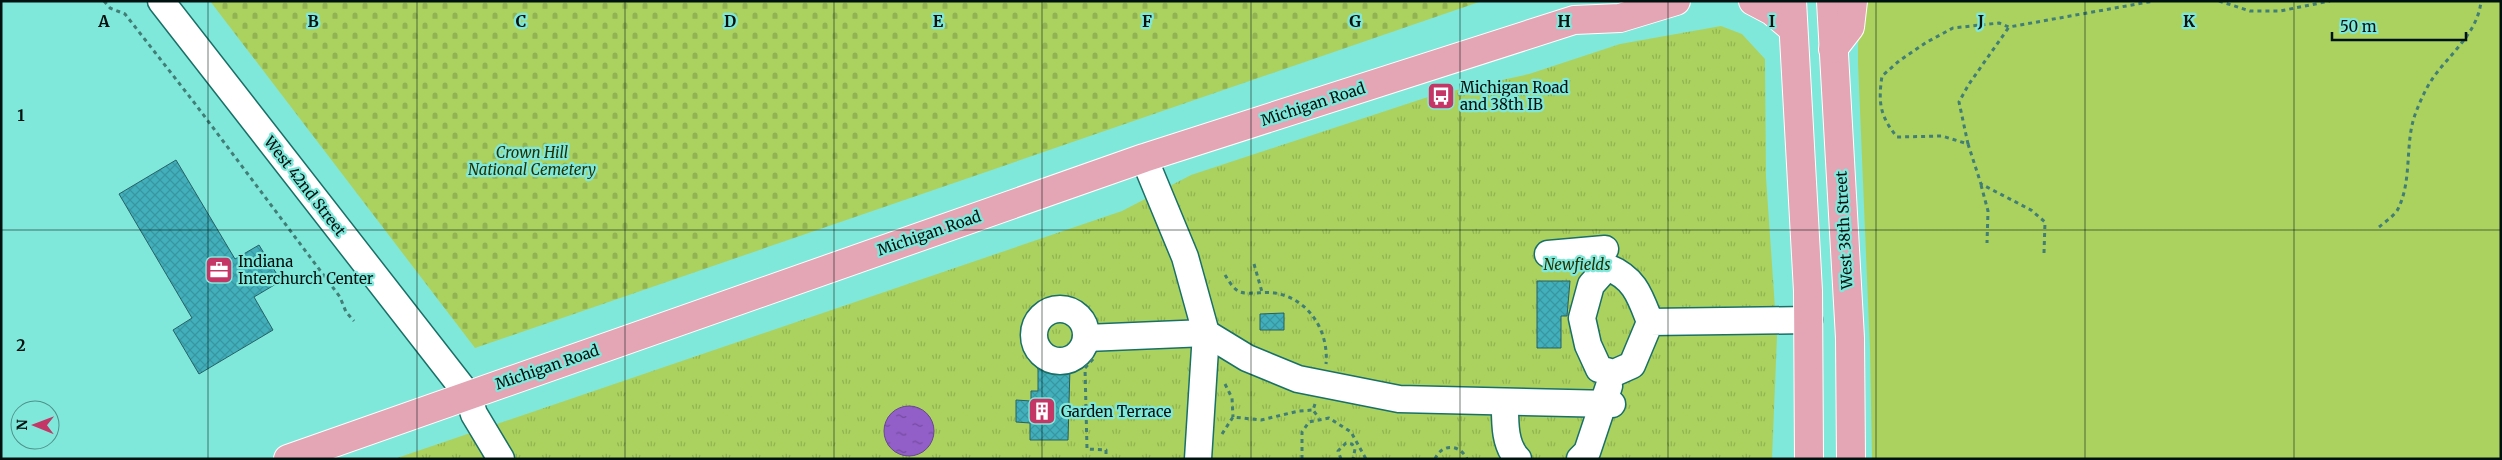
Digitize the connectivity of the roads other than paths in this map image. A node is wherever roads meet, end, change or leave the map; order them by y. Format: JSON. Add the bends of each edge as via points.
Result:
{"nodes":[{"id":1,"x":161,"y":1,"type":"edge"},
{"id":2,"x":1598,"y":1,"type":"edge"},
{"id":3,"x":1676,"y":1,"type":"edge"},
{"id":4,"x":1753,"y":1,"type":"edge"},
{"id":5,"x":1792,"y":1,"type":"edge"},
{"id":6,"x":1831,"y":1,"type":"edge"},
{"id":7,"x":1853,"y":1,"type":"edge"},
{"id":8,"x":1574,"y":20,"type":"junction"},
{"id":9,"x":1793,"y":29,"type":"junction"},
{"id":10,"x":1833,"y":49,"type":"junction"},
{"id":11,"x":1144,"y":158,"type":"junction"},
{"id":12,"x":1605,"y":249,"type":"dead end"},
{"id":13,"x":1548,"y":254,"type":"dead end"},
{"id":14,"x":1809,"y":320,"type":"junction"},
{"id":15,"x":1650,"y":322,"type":"junction"},
{"id":16,"x":1206,"y":333,"type":"junction"},
{"id":17,"x":1091,"y":348,"type":"road end"},
{"id":18,"x":1614,"y":373,"type":"junction"},
{"id":19,"x":468,"y":395,"type":"junction"},
{"id":20,"x":1505,"y":402,"type":"junction"},
{"id":21,"x":1608,"y":403,"type":"junction"},
{"id":22,"x":297,"y":457,"type":"edge"},
{"id":23,"x":501,"y":459,"type":"edge"},
{"id":24,"x":1198,"y":459,"type":"edge"},
{"id":25,"x":1518,"y":459,"type":"edge"},
{"id":26,"x":1580,"y":459,"type":"edge"},
{"id":27,"x":1809,"y":459,"type":"edge"},
{"id":28,"x":1851,"y":459,"type":"edge"}],
"edges":[{"from":1,"to":19,"type":"street","name":"West 42nd Street"},
{"from":2,"to":8,"type":"main road","name":"Michigan Road"},
{"from":3,"to":8,"type":"main road","name":"Michigan Road","via":[[1620,18]]},
{"from":4,"to":9,"type":"main road","via":[[1772,11]]},
{"from":5,"to":9,"type":"main road"},
{"from":6,"to":10,"type":"main road","name":"West 38th Street"},
{"from":7,"to":10,"type":"main road","via":[[1850,27]]},
{"from":8,"to":11,"type":"main road","name":"Michigan Road"},
{"from":9,"to":14,"type":"main road"},
{"from":10,"to":28,"type":"main road","name":"West 38th Street","via":[[1850,338]]},
{"from":11,"to":16,"type":"street","via":[[1185,257]]},
{"from":11,"to":19,"type":"main road","name":"Michigan Road"},
{"from":12,"to":13,"type":"street"},
{"from":14,"to":15,"type":"street"},
{"from":14,"to":27,"type":"main road"},
{"from":15,"to":18,"type":"street","via":[[1632,365]]},
{"from":15,"to":18,"type":"street","via":[[1640,296],[1623,273],[1607,267],[1591,285],[1582,318],[1588,345],[1599,369]]},
{"from":16,"to":17,"type":"street"},
{"from":16,"to":20,"type":"street","via":[[1247,358],[1298,379],[1399,399]]},
{"from":16,"to":24,"type":"street"},
{"from":18,"to":21,"type":"street"},
{"from":19,"to":22,"type":"main road","name":"Michigan Road"},
{"from":19,"to":23,"type":"street","name":"West 42nd Street","via":[[474,414]]},
{"from":20,"to":21,"type":"street"},
{"from":20,"to":25,"type":"street","via":[[1504,423],[1508,442]]},
{"from":21,"to":26,"type":"street","via":[[1587,452]]}]}
